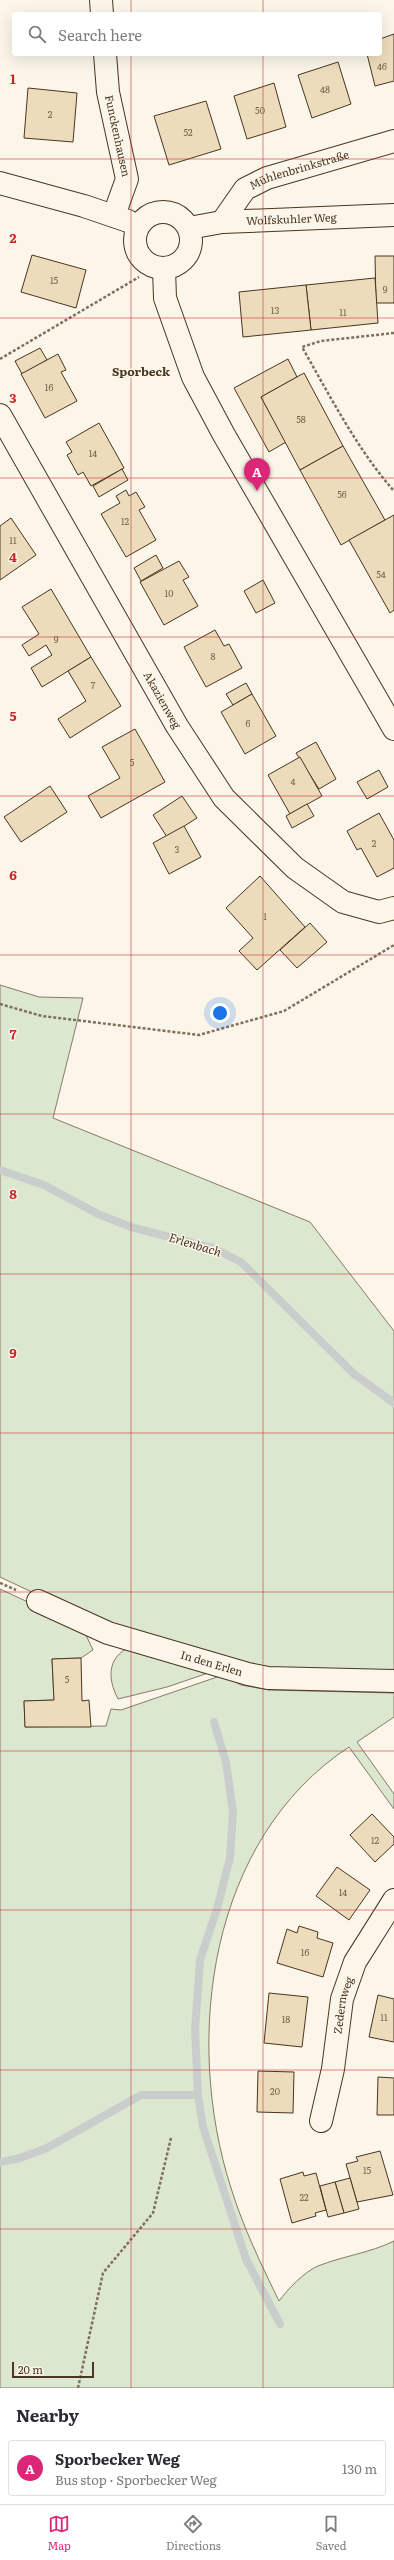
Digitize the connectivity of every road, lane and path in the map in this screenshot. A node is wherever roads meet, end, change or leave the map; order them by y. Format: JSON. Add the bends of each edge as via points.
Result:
{"nodes":[{"id":1,"x":101,"y":0,"type":"edge"},
{"id":2,"x":102,"y":12,"type":"edge"},
{"id":3,"x":105,"y":56,"type":"edge"},
{"id":4,"x":394,"y":141,"type":"edge"},
{"id":5,"x":0,"y":183,"type":"edge"},
{"id":6,"x":394,"y":214,"type":"edge"},
{"id":7,"x":114,"y":215,"type":"junction"},
{"id":8,"x":222,"y":222,"type":"junction"},
{"id":9,"x":138,"y":225,"type":"junction"},
{"id":10,"x":189,"y":228,"type":"junction"},
{"id":11,"x":164,"y":268,"type":"junction"},
{"id":12,"x":138,"y":279,"type":"dead end"},
{"id":13,"x":394,"y":333,"type":"edge"},
{"id":14,"x":0,"y":359,"type":"edge"},
{"id":15,"x":0,"y":415,"type":"edge"},
{"id":16,"x":394,"y":492,"type":"edge"},
{"id":17,"x":394,"y":729,"type":"edge"},
{"id":18,"x":394,"y":908,"type":"edge"},
{"id":19,"x":394,"y":945,"type":"edge"},
{"id":20,"x":0,"y":1004,"type":"edge"},
{"id":21,"x":38,"y":1601,"type":"dead end"},
{"id":22,"x":394,"y":1681,"type":"edge"},
{"id":23,"x":394,"y":1900,"type":"edge"},
{"id":24,"x":321,"y":2122,"type":"dead end"},
{"id":25,"x":171,"y":2138,"type":"dead end"},
{"id":26,"x":78,"y":2388,"type":"edge"}],
"edges":[{"from":1,"to":2,"type":"street"},
{"from":3,"to":7,"type":"street","name":"Funckenhausen","via":[[108,92],[127,179]]},
{"from":4,"to":8,"type":"street","name":"Mühlenbrinkstraße","via":[[267,178],[245,189]]},
{"from":5,"to":7,"type":"street"},
{"from":6,"to":8,"type":"street","name":"Wolfskuhler Weg"},
{"from":7,"to":9,"type":"street"},
{"from":8,"to":10,"type":"street","name":"Wolfskuhler Weg"},
{"from":9,"to":10,"type":"street","via":[[154,212],[164,211],[175,213]]},
{"from":9,"to":11,"type":"street","via":[[134,236],[136,248],[142,259],[152,266]]},
{"from":10,"to":11,"type":"street","via":[[192,238],[190,250],[175,266]]},
{"from":11,"to":17,"type":"street","via":[[165,298],[193,377]]},
{"from":12,"to":14,"type":"path"},
{"from":13,"to":16,"type":"path","via":[[321,341],[302,348],[335,404]]},
{"from":15,"to":18,"type":"street","name":"Akazienweg","via":[[177,726],[224,798],[295,868],[343,902],[378,912]]},
{"from":19,"to":20,"type":"path","via":[[284,1011],[199,1035],[42,1016]]},
{"from":21,"to":22,"type":"street","name":"In den Erlen","via":[[108,1633],[248,1674],[268,1678]]},
{"from":23,"to":24,"type":"street","name":"Zedernweg","via":[[355,1962],[342,1999],[333,2069]]},
{"from":25,"to":26,"type":"path","via":[[153,2213],[103,2273]]}]}
